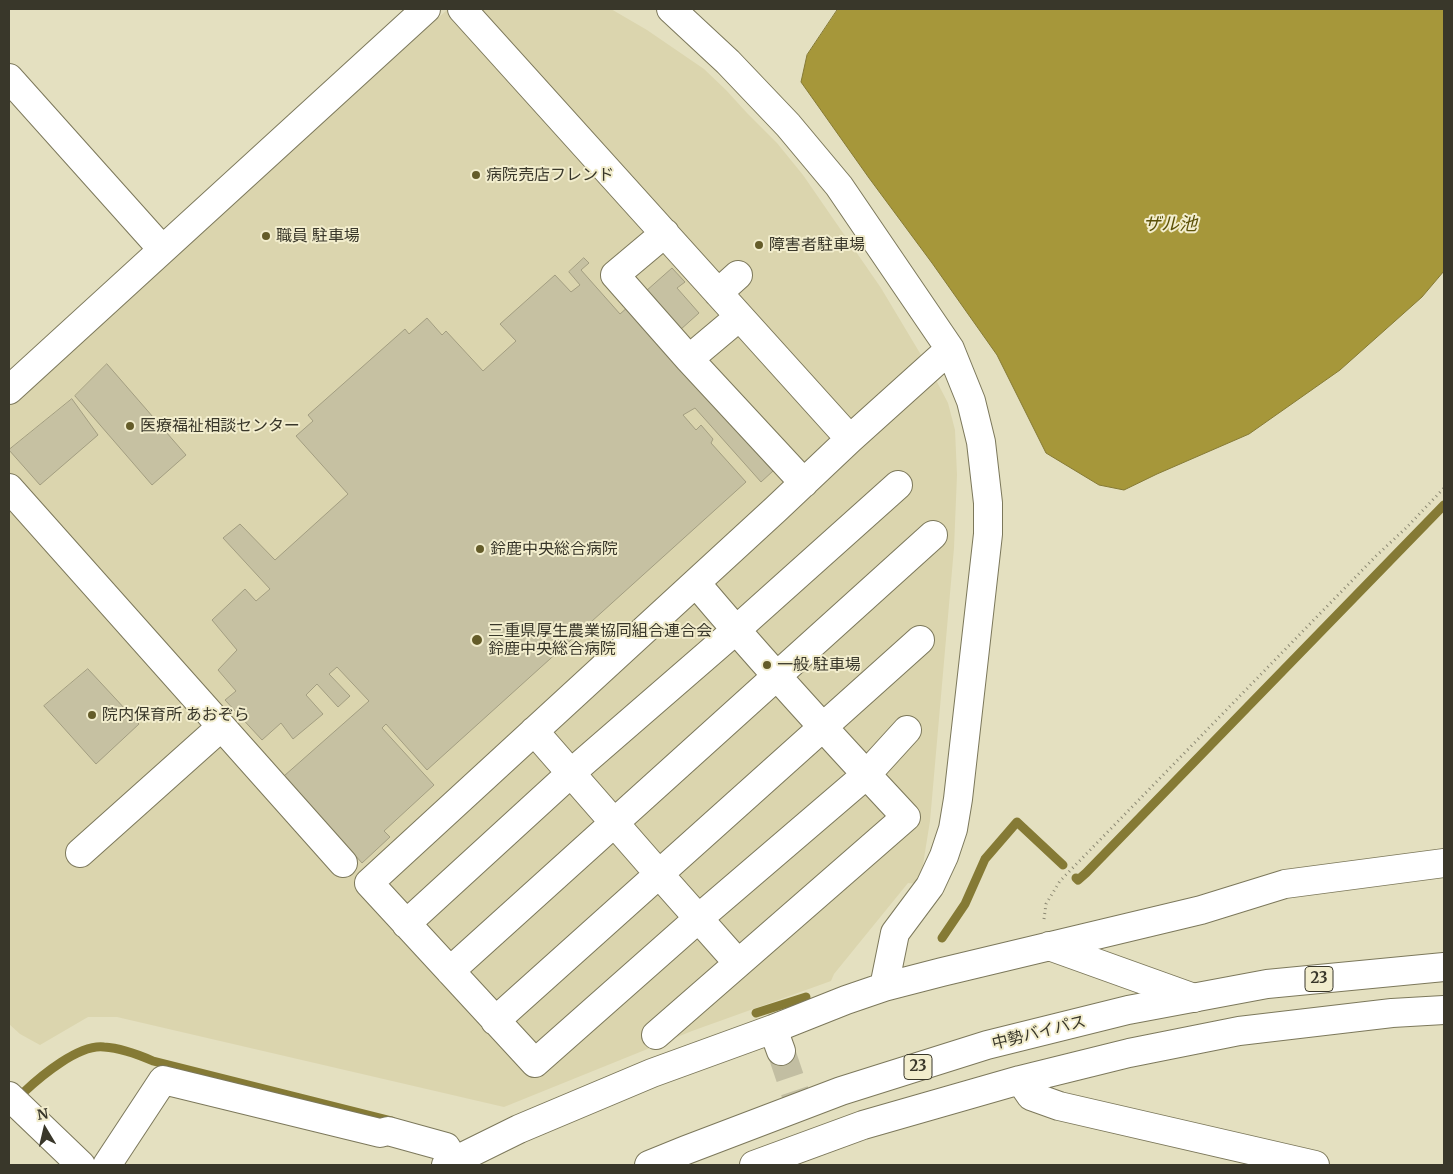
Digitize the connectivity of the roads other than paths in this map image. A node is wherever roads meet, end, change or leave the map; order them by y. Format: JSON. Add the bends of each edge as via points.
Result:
{"nodes":[{"id":1,"x":426,"y":9,"type":"edge"},
{"id":2,"x":462,"y":9,"type":"edge"},
{"id":3,"x":671,"y":12,"type":"edge"},
{"id":4,"x":9,"y":78,"type":"edge"},
{"id":5,"x":664,"y":233,"type":"junction"},
{"id":6,"x":162,"y":250,"type":"junction"},
{"id":7,"x":738,"y":275,"type":"dead end"},
{"id":8,"x":718,"y":293,"type":"junction"},
{"id":9,"x":739,"y":317,"type":"junction"},
{"id":10,"x":950,"y":349,"type":"junction"},
{"id":11,"x":689,"y":359,"type":"junction"},
{"id":12,"x":9,"y":390,"type":"edge"},
{"id":13,"x":850,"y":439,"type":"junction"},
{"id":14,"x":898,"y":484,"type":"dead end"},
{"id":15,"x":9,"y":488,"type":"edge"},
{"id":16,"x":790,"y":496,"type":"junction"},
{"id":17,"x":933,"y":535,"type":"dead end"},
{"id":18,"x":696,"y":583,"type":"junction"},
{"id":19,"x":736,"y":630,"type":"junction"},
{"id":20,"x":920,"y":640,"type":"dead end"},
{"id":21,"x":777,"y":675,"type":"junction"},
{"id":22,"x":221,"y":727,"type":"junction"},
{"id":23,"x":823,"y":727,"type":"junction"},
{"id":24,"x":907,"y":730,"type":"dead end"},
{"id":25,"x":534,"y":731,"type":"junction"},
{"id":26,"x":571,"y":773,"type":"junction"},
{"id":27,"x":866,"y":775,"type":"junction"},
{"id":28,"x":614,"y":823,"type":"junction"},
{"id":29,"x":80,"y":853,"type":"dead end"},
{"id":30,"x":343,"y":863,"type":"dead end"},
{"id":31,"x":1444,"y":863,"type":"edge"},
{"id":32,"x":659,"y":874,"type":"junction"},
{"id":33,"x":699,"y":918,"type":"junction"},
{"id":34,"x":406,"y":924,"type":"junction"},
{"id":35,"x":1049,"y":946,"type":"junction"},
{"id":36,"x":738,"y":963,"type":"junction"},
{"id":37,"x":1444,"y":967,"type":"edge"},
{"id":38,"x":450,"y":971,"type":"junction"},
{"id":39,"x":884,"y":987,"type":"junction"},
{"id":40,"x":1194,"y":998,"type":"junction"},
{"id":41,"x":1444,"y":1010,"type":"edge"},
{"id":42,"x":495,"y":1021,"type":"junction"},
{"id":43,"x":656,"y":1034,"type":"dead end"},
{"id":44,"x":1020,"y":1080,"type":"junction"},
{"id":45,"x":9,"y":1096,"type":"edge"},
{"id":46,"x":451,"y":1163,"type":"edge"},
{"id":47,"x":81,"y":1165,"type":"edge"},
{"id":48,"x":106,"y":1165,"type":"edge"},
{"id":49,"x":649,"y":1165,"type":"edge"},
{"id":50,"x":754,"y":1165,"type":"edge"},
{"id":51,"x":1315,"y":1165,"type":"edge"}],
"edges":[{"from":1,"to":6,"type":"main road"},
{"from":2,"to":5,"type":"main road"},
{"from":3,"to":10,"type":"main road","via":[[728,62],[788,125],[839,186]]},
{"from":4,"to":6,"type":"main road"},
{"from":5,"to":8,"type":"main road"},
{"from":5,"to":11,"type":"main road","via":[[615,275]]},
{"from":6,"to":12,"type":"main road"},
{"from":7,"to":8,"type":"main road"},
{"from":8,"to":9,"type":"main road"},
{"from":9,"to":11,"type":"main road"},
{"from":9,"to":13,"type":"main road"},
{"from":10,"to":13,"type":"main road"},
{"from":10,"to":39,"type":"main road","via":[[971,401],[981,442],[988,503],[987,544],[952,829],[930,886],[895,933]]},
{"from":11,"to":16,"type":"main road"},
{"from":13,"to":16,"type":"main road"},
{"from":14,"to":19,"type":"main road"},
{"from":15,"to":22,"type":"main road"},
{"from":16,"to":18,"type":"main road"},
{"from":17,"to":21,"type":"main road"},
{"from":18,"to":19,"type":"main road"},
{"from":18,"to":25,"type":"main road"},
{"from":19,"to":21,"type":"main road"},
{"from":19,"to":26,"type":"main road"},
{"from":20,"to":23,"type":"main road"},
{"from":21,"to":23,"type":"main road"},
{"from":21,"to":28,"type":"main road"},
{"from":22,"to":29,"type":"main road"},
{"from":22,"to":30,"type":"main road"},
{"from":23,"to":27,"type":"main road"},
{"from":23,"to":32,"type":"main road"},
{"from":24,"to":27,"type":"main road"},
{"from":25,"to":26,"type":"main road"},
{"from":25,"to":34,"type":"main road","via":[[369,883]]},
{"from":26,"to":28,"type":"main road"},
{"from":26,"to":34,"type":"main road"},
{"from":27,"to":33,"type":"main road"},
{"from":27,"to":36,"type":"main road","via":[[906,817]]},
{"from":28,"to":32,"type":"main road"},
{"from":28,"to":38,"type":"main road"},
{"from":31,"to":35,"type":"main road","via":[[1285,884],[1201,910]]},
{"from":32,"to":33,"type":"main road"},
{"from":32,"to":42,"type":"main road"},
{"from":33,"to":36,"type":"main road"},
{"from":33,"to":42,"type":"main road","via":[[535,1063]]},
{"from":34,"to":38,"type":"main road"},
{"from":35,"to":39,"type":"main road"},
{"from":35,"to":40,"type":"main road"},
{"from":36,"to":43,"type":"main road"},
{"from":37,"to":40,"type":"main road","name":"中勢バイパス","number":"23","via":[[1267,984]]},
{"from":38,"to":42,"type":"main road"},
{"from":39,"to":46,"type":"main road","via":[[846,1000],[777,1040],[652,1073],[519,1128]]},
{"from":40,"to":49,"type":"main road","name":"中勢バイパス","number":"23","via":[[1128,1010],[987,1046],[841,1092]]},
{"from":41,"to":44,"type":"main road","via":[[1239,1031]]},
{"from":44,"to":50,"type":"main road","via":[[862,1125],[809,1134]]},
{"from":44,"to":51,"type":"main road","via":[[1032,1096],[1059,1106]]},
{"from":45,"to":47,"type":"main road"},
{"from":46,"to":48,"type":"main road","via":[[446,1147],[163,1080]]}]}
